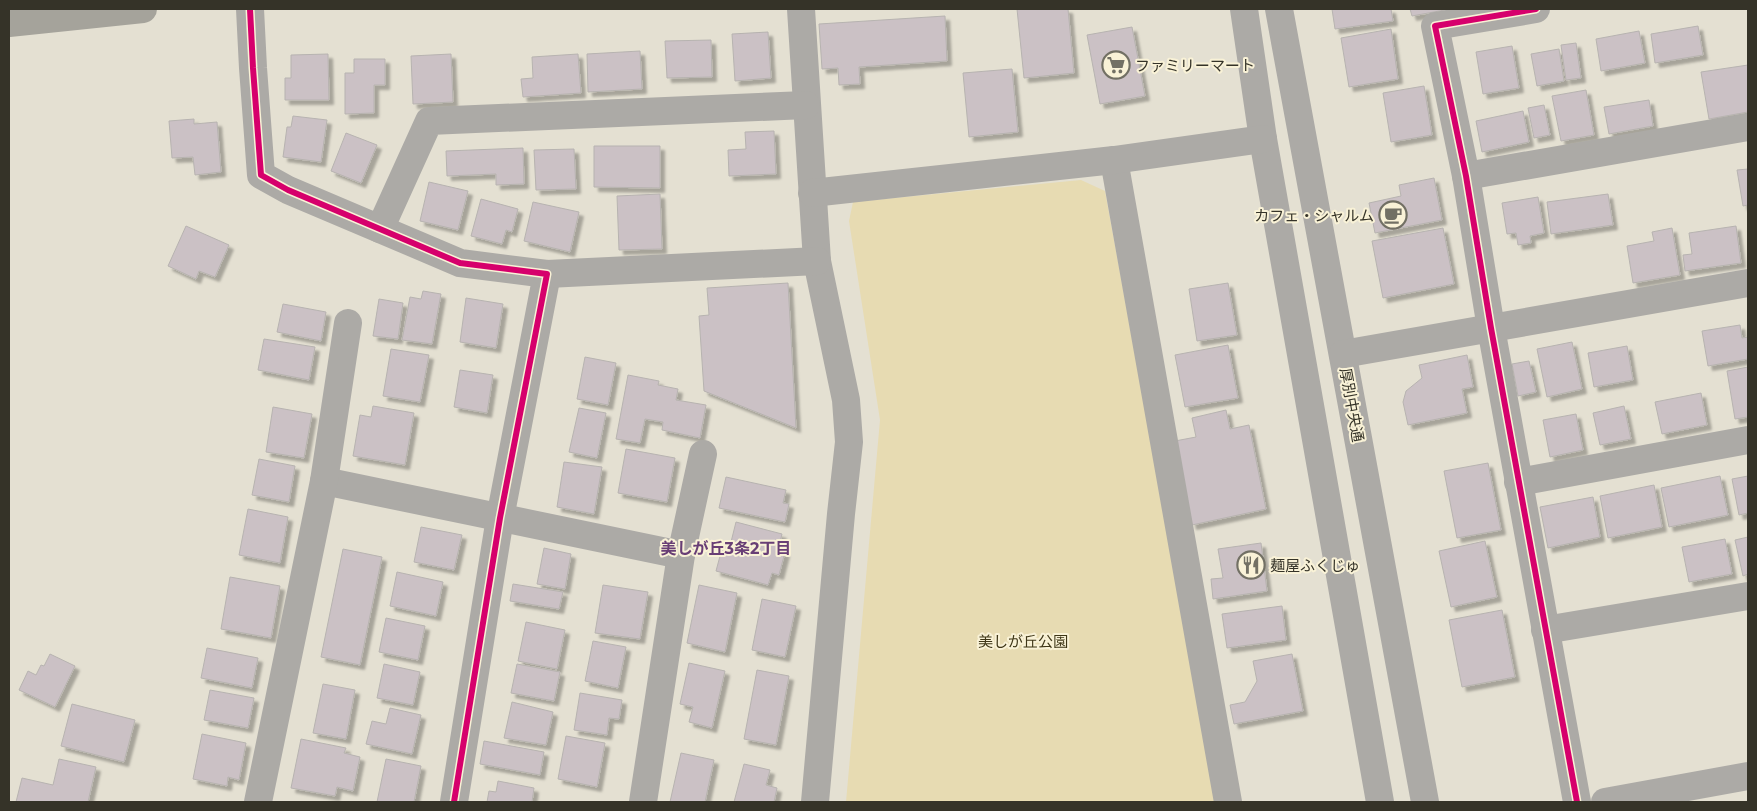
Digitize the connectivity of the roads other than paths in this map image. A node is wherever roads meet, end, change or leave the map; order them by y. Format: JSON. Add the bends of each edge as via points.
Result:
{"nodes":[{"id":1,"x":143,"y":9,"type":"edge"},
{"id":2,"x":250,"y":9,"type":"edge"},
{"id":3,"x":801,"y":9,"type":"edge"},
{"id":4,"x":1244,"y":9,"type":"edge"},
{"id":5,"x":1279,"y":9,"type":"edge"},
{"id":6,"x":1536,"y":9,"type":"edge"},
{"id":7,"x":9,"y":23,"type":"edge"},
{"id":8,"x":806,"y":105,"type":"junction"},
{"id":9,"x":1748,"y":127,"type":"edge"},
{"id":10,"x":1263,"y":138,"type":"junction"},
{"id":11,"x":1114,"y":160,"type":"junction"},
{"id":12,"x":1466,"y":176,"type":"junction"},
{"id":13,"x":812,"y":193,"type":"junction"},
{"id":14,"x":380,"y":229,"type":"junction"},
{"id":15,"x":817,"y":261,"type":"junction"},
{"id":16,"x":547,"y":274,"type":"junction"},
{"id":17,"x":1748,"y":283,"type":"edge"},
{"id":18,"x":348,"y":323,"type":"dead end"},
{"id":19,"x":1491,"y":328,"type":"junction"},
{"id":20,"x":1343,"y":354,"type":"junction"},
{"id":21,"x":1748,"y":440,"type":"edge"},
{"id":22,"x":703,"y":454,"type":"dead end"},
{"id":23,"x":324,"y":481,"type":"junction"},
{"id":24,"x":1518,"y":482,"type":"junction"},
{"id":25,"x":500,"y":518,"type":"junction"},
{"id":26,"x":681,"y":555,"type":"junction"},
{"id":27,"x":1748,"y":596,"type":"edge"},
{"id":28,"x":1545,"y":630,"type":"junction"},
{"id":29,"x":1748,"y":776,"type":"edge"},
{"id":30,"x":258,"y":802,"type":"edge"},
{"id":31,"x":454,"y":802,"type":"edge"},
{"id":32,"x":643,"y":802,"type":"edge"},
{"id":33,"x":815,"y":802,"type":"edge"},
{"id":34,"x":1228,"y":802,"type":"edge"},
{"id":35,"x":1380,"y":802,"type":"edge"},
{"id":36,"x":1425,"y":802,"type":"edge"},
{"id":37,"x":1577,"y":802,"type":"edge"},
{"id":38,"x":1605,"y":802,"type":"edge"}],
"edges":[{"from":1,"to":7,"type":"main road"},
{"from":2,"to":14,"type":"street","via":[[261,175],[288,190]]},
{"from":3,"to":8,"type":"street"},
{"from":4,"to":10,"type":"street"},
{"from":5,"to":20,"type":"street","name":"厚別中央通"},
{"from":6,"to":12,"type":"street","via":[[1435,26]]},
{"from":8,"to":13,"type":"street"},
{"from":8,"to":14,"type":"street","via":[[429,121]]},
{"from":9,"to":12,"type":"street"},
{"from":10,"to":11,"type":"street"},
{"from":10,"to":35,"type":"street"},
{"from":11,"to":13,"type":"street"},
{"from":11,"to":34,"type":"street"},
{"from":12,"to":19,"type":"street"},
{"from":13,"to":15,"type":"street"},
{"from":14,"to":16,"type":"street","via":[[460,263]]},
{"from":15,"to":16,"type":"street"},
{"from":15,"to":33,"type":"street","via":[[846,400],[849,442]]},
{"from":16,"to":25,"type":"street"},
{"from":17,"to":19,"type":"street"},
{"from":18,"to":23,"type":"street"},
{"from":19,"to":20,"type":"street"},
{"from":19,"to":24,"type":"street"},
{"from":20,"to":36,"type":"street","name":"厚別中央通"},
{"from":21,"to":24,"type":"street"},
{"from":22,"to":26,"type":"street"},
{"from":23,"to":25,"type":"street"},
{"from":23,"to":30,"type":"street"},
{"from":24,"to":28,"type":"street"},
{"from":25,"to":26,"type":"street"},
{"from":25,"to":31,"type":"street"},
{"from":26,"to":32,"type":"street"},
{"from":27,"to":28,"type":"street"},
{"from":28,"to":37,"type":"street"},
{"from":29,"to":38,"type":"street"}]}
